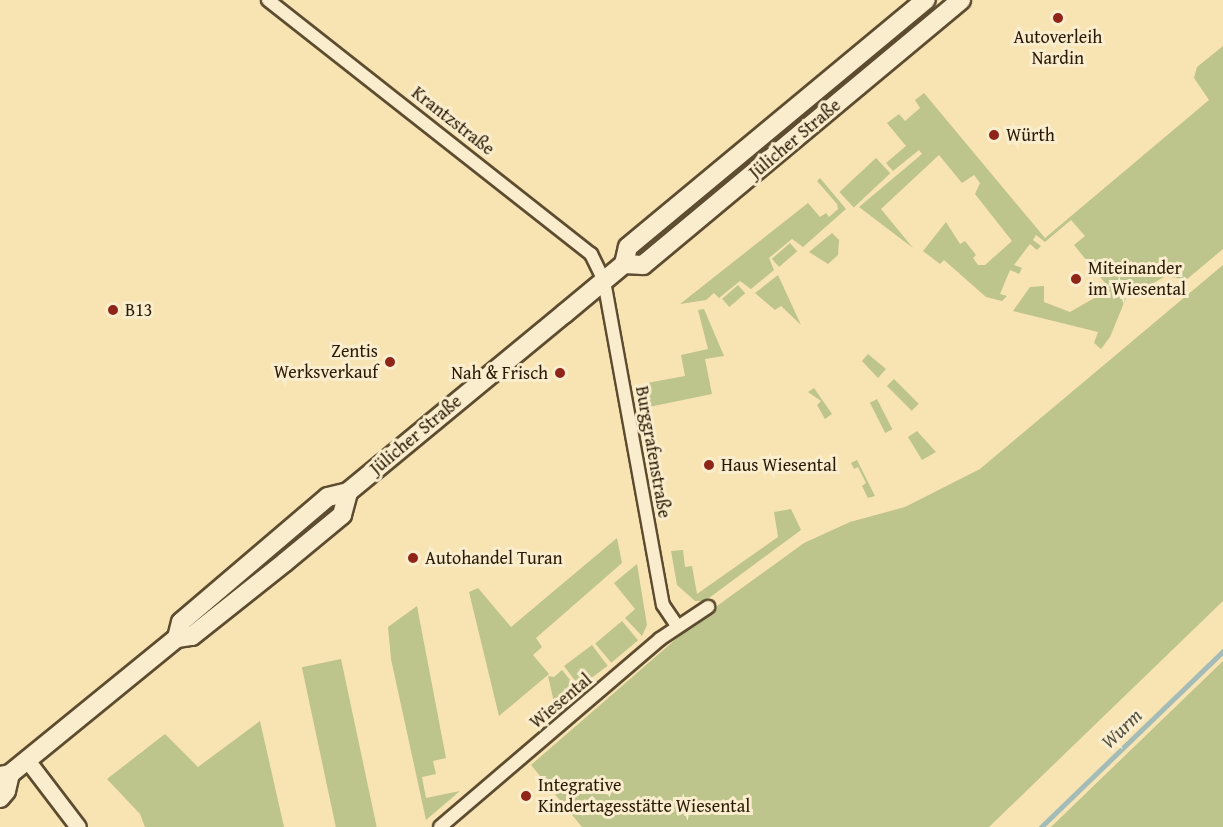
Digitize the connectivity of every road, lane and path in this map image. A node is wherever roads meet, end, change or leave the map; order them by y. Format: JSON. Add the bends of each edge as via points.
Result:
{"nodes":[{"id":1,"x":268,"y":0,"type":"edge"},
{"id":2,"x":926,"y":0,"type":"edge"},
{"id":3,"x":961,"y":0,"type":"edge"},
{"id":4,"x":890,"y":30,"type":"junction"},
{"id":5,"x":905,"y":47,"type":"junction"},
{"id":6,"x":760,"y":138,"type":"junction"},
{"id":7,"x":775,"y":156,"type":"junction"},
{"id":8,"x":624,"y":264,"type":"junction"},
{"id":9,"x":604,"y":281,"type":"junction"},
{"id":10,"x":708,"y":607,"type":"dead end"},
{"id":11,"x":677,"y":626,"type":"junction"},
{"id":12,"x":27,"y":760,"type":"junction"},
{"id":13,"x":5,"y":775,"type":"edge"},
{"id":14,"x":0,"y":798,"type":"edge"},
{"id":15,"x":78,"y":827,"type":"edge"},
{"id":16,"x":440,"y":827,"type":"edge"}],
"edges":[{"from":1,"to":9,"type":"street","name":"Krantzstraße","via":[[581,243]]},
{"from":2,"to":4,"type":"main road","name":"Jülicher Straße"},
{"from":3,"to":5,"type":"main road","name":"Jülicher Straße"},
{"from":4,"to":5,"type":"main road"},
{"from":4,"to":6,"type":"main road","name":"Jülicher Straße"},
{"from":5,"to":7,"type":"main road","name":"Jülicher Straße"},
{"from":6,"to":7,"type":"main road"},
{"from":6,"to":8,"type":"main road","name":"Jülicher Straße","via":[[628,247]]},
{"from":7,"to":8,"type":"main road","name":"Jülicher Straße","via":[[643,265]]},
{"from":8,"to":9,"type":"main road","name":"Jülicher Straße"},
{"from":9,"to":11,"type":"street","name":"Burggrafenstraße","via":[[663,605]]},
{"from":9,"to":12,"type":"main road","name":"Jülicher Straße","via":[[348,492],[342,515],[192,636],[177,638]]},
{"from":10,"to":11,"type":"street","name":"Wiesental"},
{"from":11,"to":16,"type":"street","name":"Wiesental"},
{"from":12,"to":13,"type":"main road","name":"Jülicher Straße"},
{"from":12,"to":15,"type":"street"},
{"from":13,"to":14,"type":"main road","name":"Jülicher Straße","via":[[6,792]]}]}
